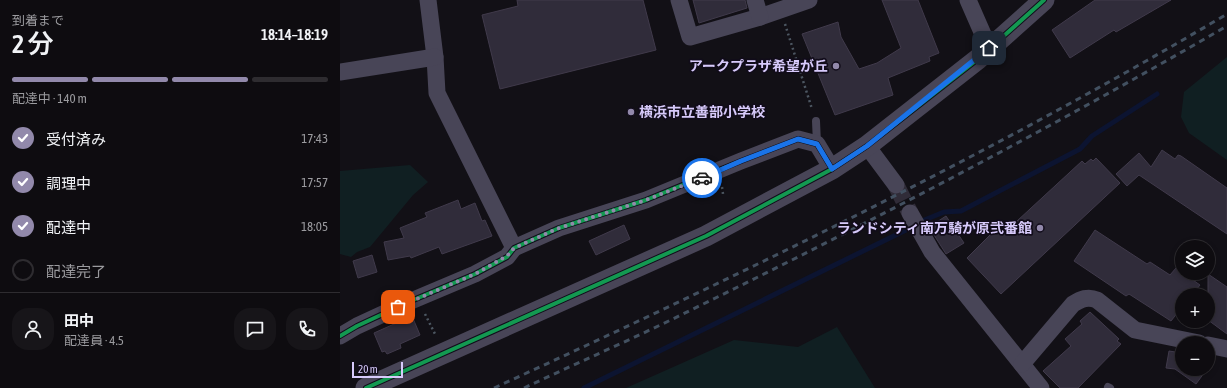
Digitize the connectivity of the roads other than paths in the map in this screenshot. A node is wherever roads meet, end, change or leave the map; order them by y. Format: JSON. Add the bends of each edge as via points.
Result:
{"nodes":[{"id":1,"x":428,"y":0,"type":"edge"},
{"id":2,"x":679,"y":0,"type":"edge"},
{"id":3,"x":755,"y":0,"type":"edge"},
{"id":4,"x":809,"y":0,"type":"edge"},
{"id":5,"x":968,"y":0,"type":"edge"},
{"id":6,"x":1044,"y":0,"type":"edge"},
{"id":7,"x":760,"y":17,"type":"junction"},
{"id":8,"x":989,"y":48,"type":"junction"},
{"id":9,"x":435,"y":57,"type":"junction"},
{"id":10,"x":340,"y":72,"type":"edge"},
{"id":11,"x":816,"y":121,"type":"road end"},
{"id":12,"x":817,"y":144,"type":"junction"},
{"id":13,"x":867,"y":146,"type":"junction"},
{"id":14,"x":832,"y":169,"type":"junction"},
{"id":15,"x":896,"y":185,"type":"tunnel mouth"},
{"id":16,"x":910,"y":213,"type":"tunnel mouth"},
{"id":17,"x":514,"y":248,"type":"junction"},
{"id":18,"x":340,"y":336,"type":"edge"},
{"id":19,"x":1175,"y":338,"type":"edge"},
{"id":20,"x":1215,"y":346,"type":"edge"},
{"id":21,"x":1227,"y":349,"type":"edge"},
{"id":22,"x":1022,"y":364,"type":"junction"},
{"id":23,"x":366,"y":388,"type":"edge"},
{"id":24,"x":1041,"y":388,"type":"edge"}],
"edges":[{"from":1,"to":9,"type":"street"},
{"from":2,"to":7,"type":"street","via":[[690,37]]},
{"from":3,"to":7,"type":"street"},
{"from":4,"to":7,"type":"street"},
{"from":5,"to":8,"type":"street"},
{"from":6,"to":8,"type":"street"},
{"from":8,"to":13,"type":"street"},
{"from":9,"to":10,"type":"street"},
{"from":9,"to":17,"type":"street","via":[[437,93]]},
{"from":11,"to":12,"type":"lane"},
{"from":12,"to":14,"type":"street"},
{"from":12,"to":17,"type":"street","via":[[798,139],[646,200],[559,228]]},
{"from":13,"to":14,"type":"street"},
{"from":13,"to":15,"type":"street"},
{"from":14,"to":23,"type":"street","via":[[706,236]]},
{"from":16,"to":22,"type":"street","via":[[932,252]]},
{"from":17,"to":18,"type":"street","via":[[507,256],[475,274],[391,310]]},
{"from":19,"to":22,"type":"street","via":[[1135,330],[1097,300],[1080,299]]},
{"from":20,"to":21,"type":"street"},
{"from":22,"to":24,"type":"street"}]}
